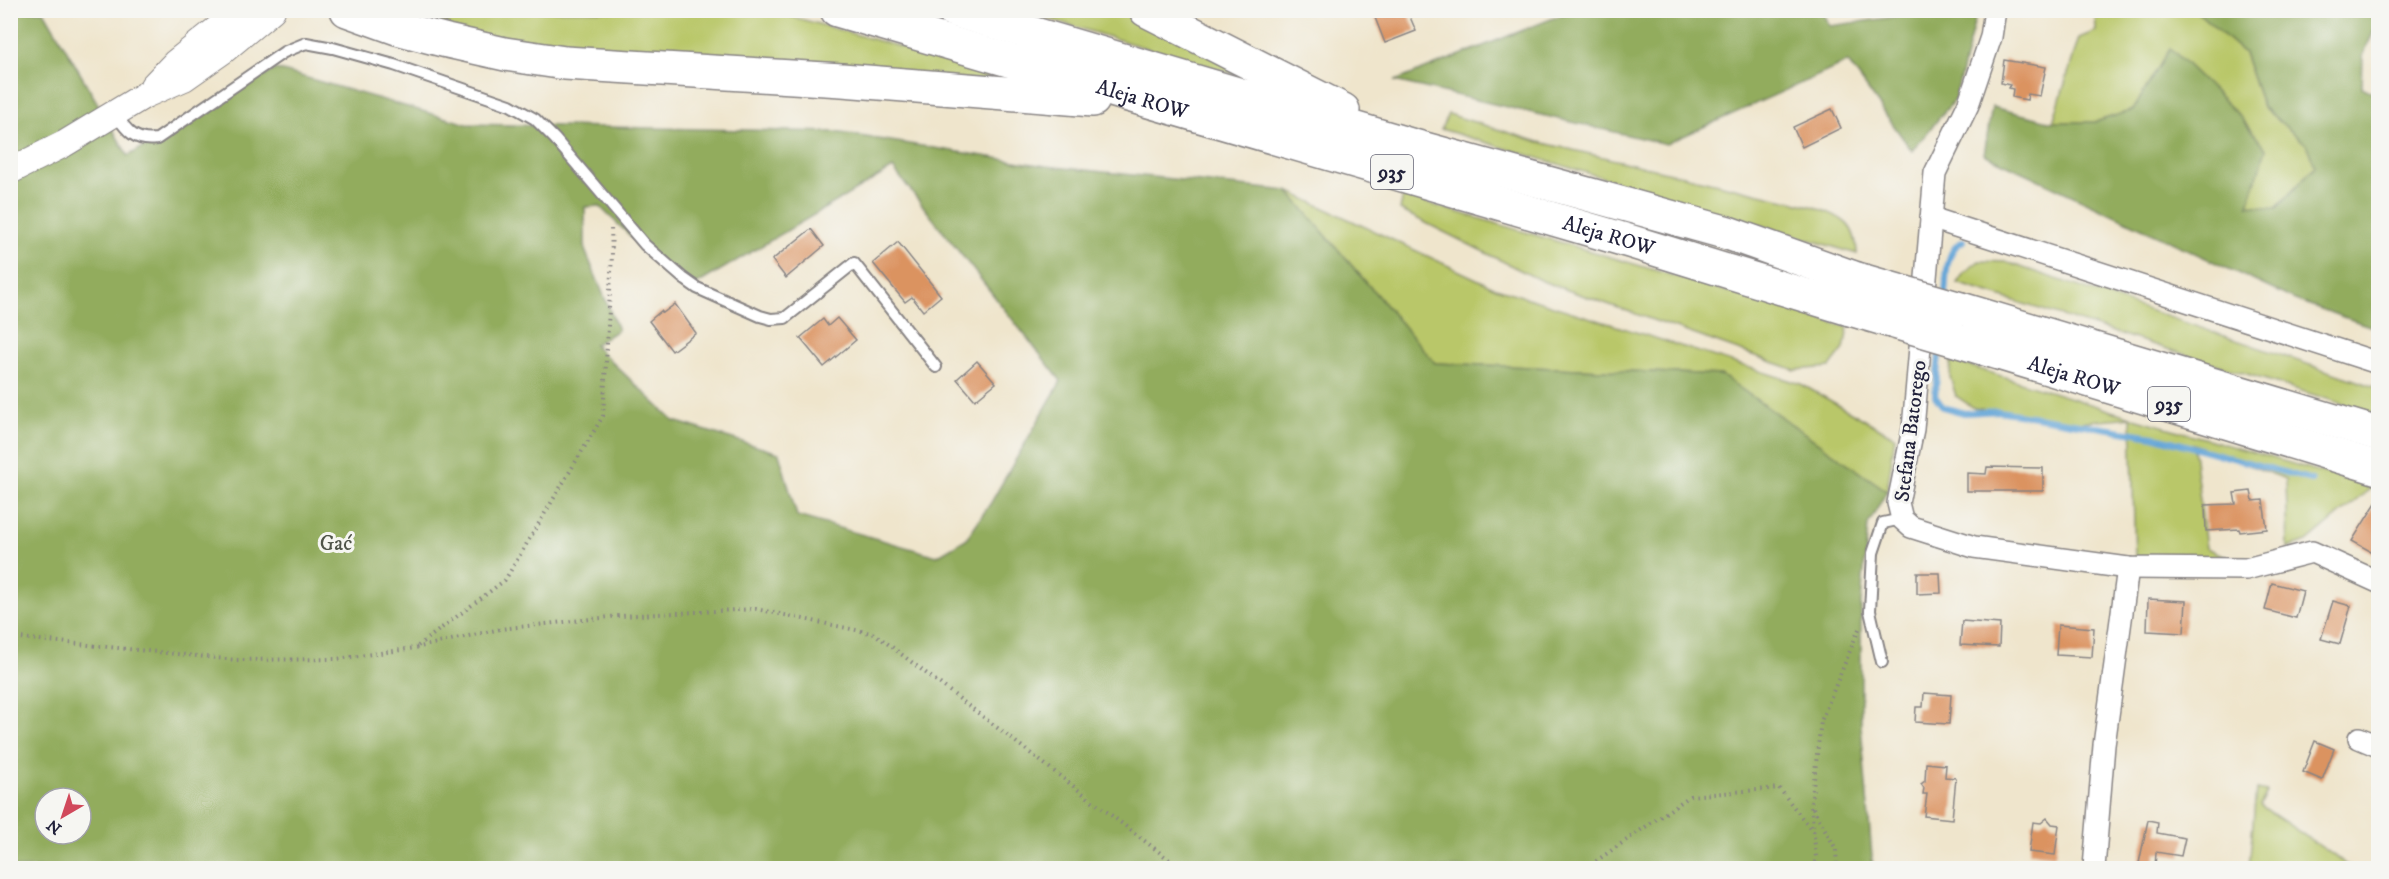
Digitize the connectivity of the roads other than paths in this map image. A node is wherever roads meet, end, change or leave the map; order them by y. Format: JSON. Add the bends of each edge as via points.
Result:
{"nodes":[{"id":1,"x":241,"y":10,"type":"edge"},
{"id":2,"x":272,"y":10,"type":"edge"},
{"id":3,"x":347,"y":10,"type":"edge"},
{"id":4,"x":837,"y":10,"type":"edge"},
{"id":5,"x":953,"y":10,"type":"edge"},
{"id":6,"x":1146,"y":10,"type":"edge"},
{"id":7,"x":1995,"y":10,"type":"edge"},
{"id":8,"x":145,"y":95,"type":"junction"},
{"id":9,"x":1155,"y":104,"type":"junction"},
{"id":10,"x":115,"y":114,"type":"junction"},
{"id":11,"x":1414,"y":146,"type":"junction"},
{"id":12,"x":10,"y":171,"type":"edge"},
{"id":13,"x":1931,"y":218,"type":"junction"},
{"id":14,"x":1852,"y":293,"type":"junction"},
{"id":15,"x":2379,"y":363,"type":"edge"},
{"id":16,"x":936,"y":367,"type":"dead end"},
{"id":17,"x":2379,"y":434,"type":"edge"},
{"id":18,"x":2379,"y":468,"type":"edge"},
{"id":19,"x":1902,"y":519,"type":"junction"},
{"id":20,"x":2128,"y":568,"type":"junction"},
{"id":21,"x":2379,"y":582,"type":"edge"},
{"id":22,"x":1882,"y":662,"type":"dead end"},
{"id":23,"x":2094,"y":868,"type":"edge"}],
"edges":[{"from":1,"to":8,"type":"street","via":[[175,63]]},
{"from":2,"to":8,"type":"street","via":[[184,78]]},
{"from":3,"to":9,"type":"main road","via":[[447,41],[565,63]]},
{"from":4,"to":9,"type":"main road","name":"Aleja ROW","number":"935"},
{"from":5,"to":11,"type":"main road","name":"Aleja ROW","number":"935"},
{"from":6,"to":11,"type":"main road"},
{"from":7,"to":13,"type":"street","name":"Stefana Batorego","via":[[1991,37],[1968,105],[1935,173]]},
{"from":8,"to":10,"type":"street"},
{"from":9,"to":14,"type":"main road","name":"Aleja ROW","number":"935","via":[[1629,241]]},
{"from":10,"to":12,"type":"street"},
{"from":10,"to":16,"type":"lane","via":[[130,135],[157,139],[284,52],[306,43],[394,65],[510,105],[535,119],[645,245],[697,288],[771,319],[785,318],[854,263]]},
{"from":11,"to":14,"type":"main road","name":"Aleja ROW","number":"935","via":[[1728,233]]},
{"from":13,"to":15,"type":"street"},
{"from":13,"to":19,"type":"street","name":"Stefana Batorego","via":[[1912,429],[1898,503]]},
{"from":14,"to":17,"type":"main road","name":"Aleja ROW","number":"935","bridge":true,"via":[[1961,309]]},
{"from":14,"to":18,"type":"main road","name":"Aleja ROW","number":"935","bridge":true,"via":[[1959,341]]},
{"from":19,"to":20,"type":"street","name":"Stefana Batorego","via":[[1911,527],[1974,547]]},
{"from":19,"to":22,"type":"lane","via":[[1883,523],[1873,552],[1870,611]]},
{"from":20,"to":21,"type":"street","name":"Stefana Batorego","via":[[2246,568],[2312,552]]},
{"from":20,"to":23,"type":"street","via":[[2104,745]]}]}
